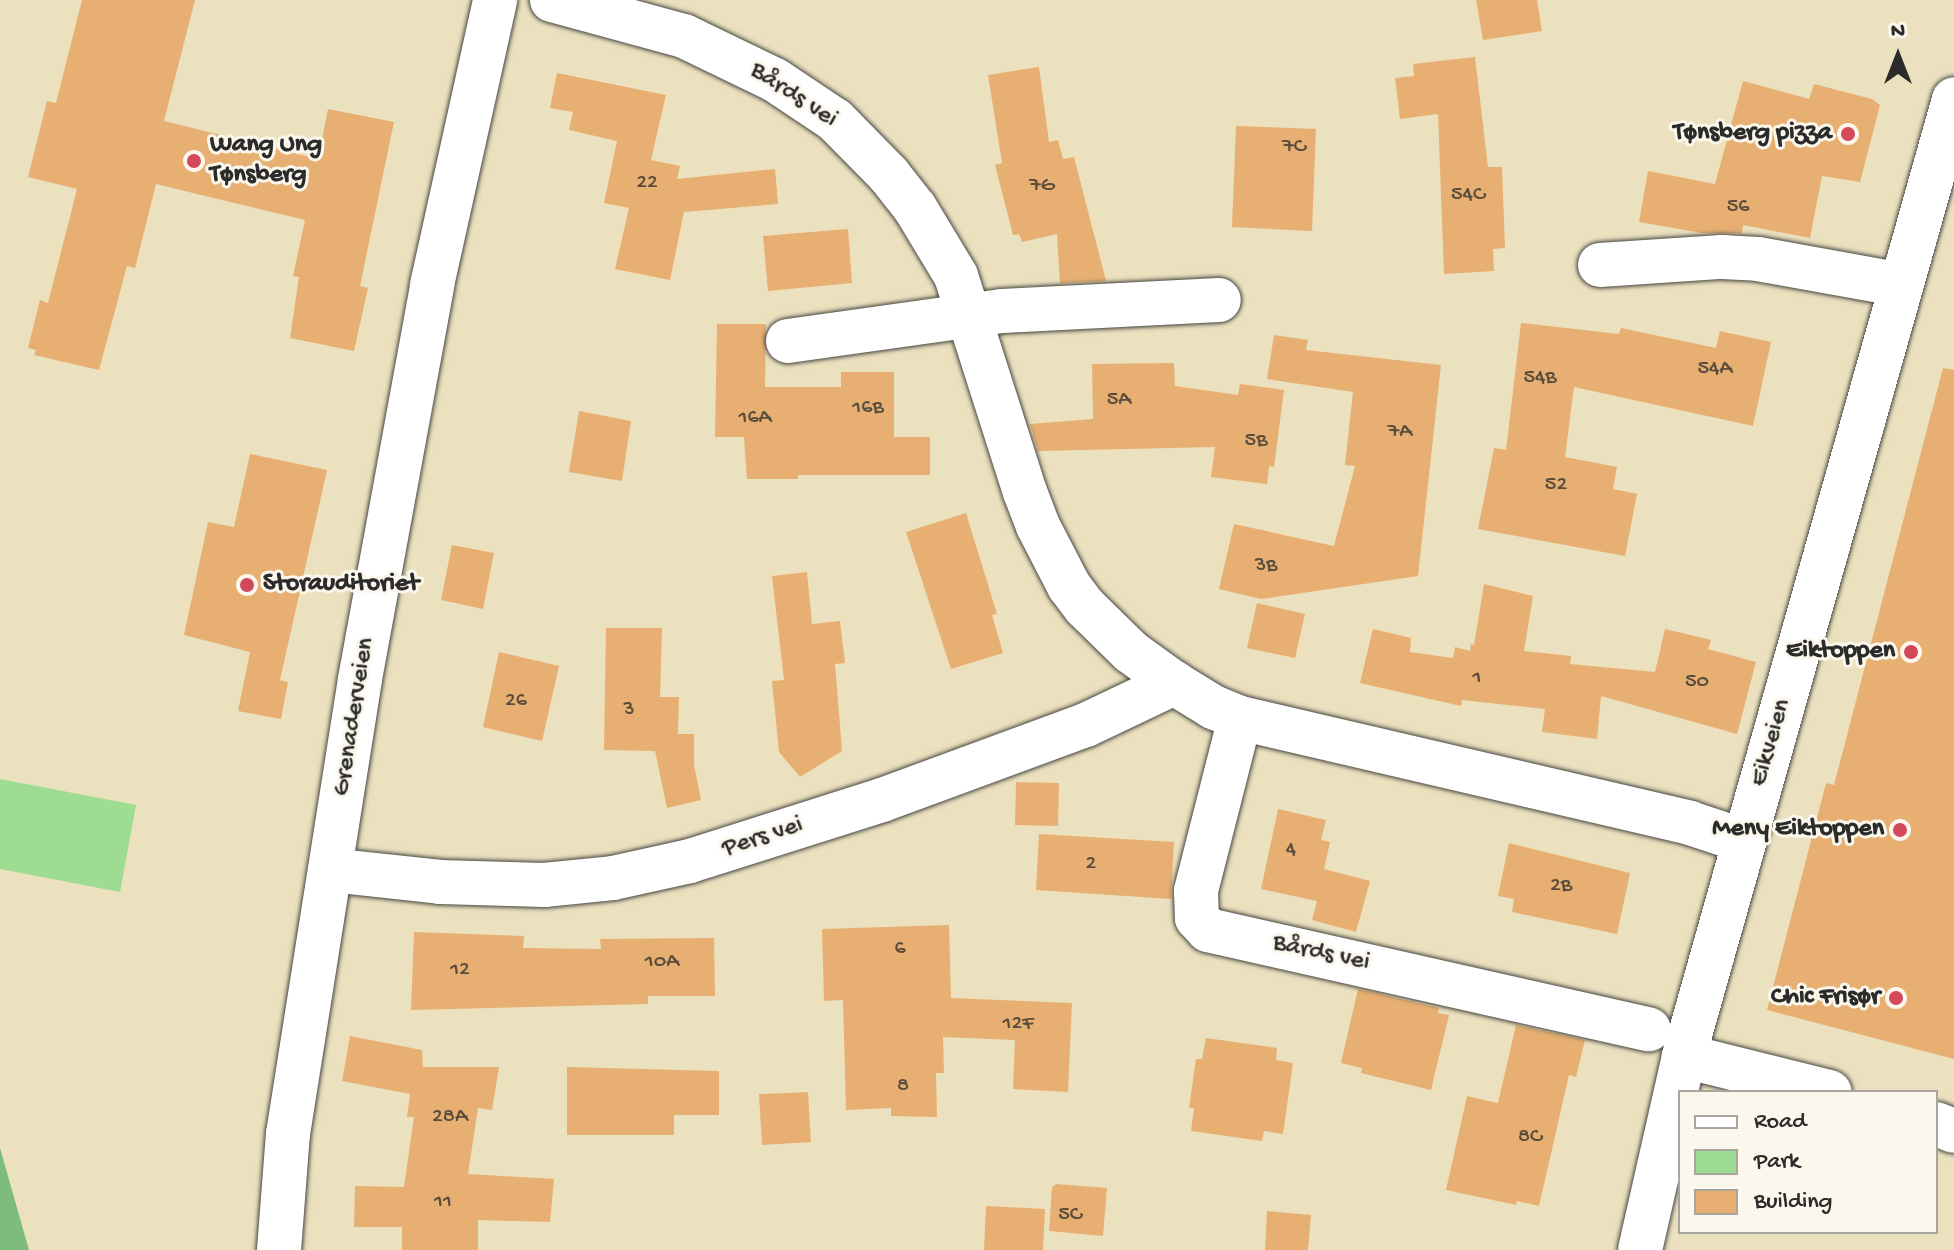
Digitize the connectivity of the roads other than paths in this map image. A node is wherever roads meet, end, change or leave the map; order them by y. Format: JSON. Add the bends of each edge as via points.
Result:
{"nodes":[{"id":1,"x":495,"y":0,"type":"edge"},
{"id":2,"x":562,"y":3,"type":"edge"},
{"id":3,"x":1954,"y":99,"type":"edge"},
{"id":4,"x":1600,"y":265,"type":"dead end"},
{"id":5,"x":1902,"y":285,"type":"junction"},
{"id":6,"x":1219,"y":300,"type":"dead end"},
{"id":7,"x":971,"y":314,"type":"junction"},
{"id":8,"x":788,"y":341,"type":"dead end"},
{"id":9,"x":1174,"y":683,"type":"junction"},
{"id":10,"x":1240,"y":718,"type":"junction"},
{"id":11,"x":1744,"y":841,"type":"junction"},
{"id":12,"x":330,"y":870,"type":"junction"},
{"id":13,"x":1649,"y":1029,"type":"dead end"},
{"id":14,"x":1684,"y":1056,"type":"junction"},
{"id":15,"x":1822,"y":1090,"type":"edge"},
{"id":16,"x":279,"y":1250,"type":"edge"},
{"id":17,"x":1640,"y":1250,"type":"edge"}],
"edges":[{"from":1,"to":12,"type":"street","name":"Grenaderveien","via":[[432,285]]},
{"from":2,"to":7,"type":"street","name":"Bårds vei","via":[[684,36],[775,80],[835,120],[915,208],[956,276]]},
{"from":3,"to":5,"type":"street","name":"Eikveien"},
{"from":4,"to":5,"type":"street","via":[[1758,259]]},
{"from":5,"to":11,"type":"street","name":"Eikveien"},
{"from":6,"to":7,"type":"street"},
{"from":7,"to":8,"type":"street"},
{"from":7,"to":9,"type":"street","name":"Bårds vei","via":[[1025,492],[1069,586],[1131,652]]},
{"from":9,"to":10,"type":"street","name":"Bårds vei"},
{"from":9,"to":12,"type":"street","name":"Pers vei","via":[[1086,725],[882,800],[690,861],[628,875],[544,885],[440,882]]},
{"from":10,"to":11,"type":"street","name":"Bårds vei","via":[[1690,823]]},
{"from":10,"to":13,"type":"street","name":"Bårds vei","via":[[1196,891],[1197,918],[1208,930]]},
{"from":11,"to":14,"type":"street","name":"Eikveien"},
{"from":12,"to":16,"type":"street","name":"Grenaderveien","via":[[288,1134]]},
{"from":14,"to":15,"type":"street"},
{"from":14,"to":17,"type":"street","name":"Eikveien"}]}
